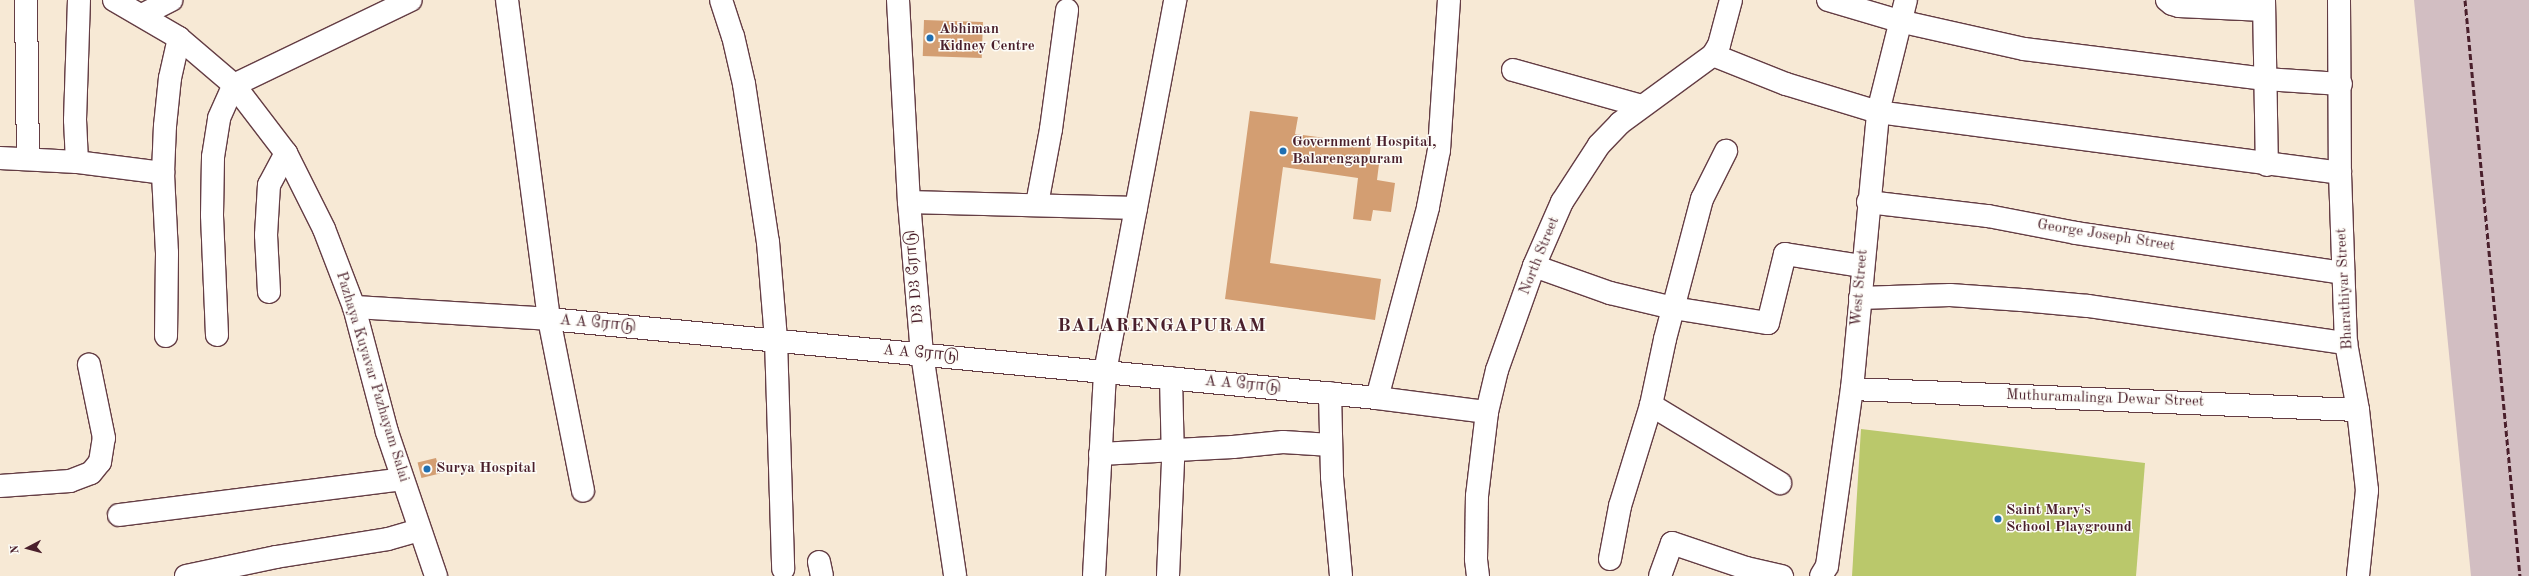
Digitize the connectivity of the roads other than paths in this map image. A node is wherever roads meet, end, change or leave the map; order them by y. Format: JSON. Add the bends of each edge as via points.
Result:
{"nodes":[{"id":1,"x":26,"y":0,"type":"edge"},
{"id":2,"x":79,"y":0,"type":"edge"},
{"id":3,"x":171,"y":0,"type":"edge"},
{"id":4,"x":411,"y":0,"type":"edge"},
{"id":5,"x":507,"y":0,"type":"edge"},
{"id":6,"x":721,"y":0,"type":"edge"},
{"id":7,"x":898,"y":0,"type":"edge"},
{"id":8,"x":1175,"y":0,"type":"edge"},
{"id":9,"x":1449,"y":0,"type":"edge"},
{"id":10,"x":1731,"y":0,"type":"edge"},
{"id":11,"x":1828,"y":0,"type":"edge"},
{"id":12,"x":1906,"y":0,"type":"edge"},
{"id":13,"x":2167,"y":0,"type":"edge"},
{"id":14,"x":2339,"y":0,"type":"edge"},
{"id":15,"x":2264,"y":5,"type":"edge"},
{"id":16,"x":129,"y":6,"type":"edge"},
{"id":17,"x":1067,"y":10,"type":"dead end"},
{"id":18,"x":1899,"y":21,"type":"junction"},
{"id":19,"x":179,"y":38,"type":"junction"},
{"id":20,"x":1713,"y":55,"type":"junction"},
{"id":21,"x":1513,"y":70,"type":"dead end"},
{"id":22,"x":2265,"y":79,"type":"junction"},
{"id":23,"x":2341,"y":84,"type":"junction"},
{"id":24,"x":234,"y":85,"type":"junction"},
{"id":25,"x":1642,"y":106,"type":"junction"},
{"id":26,"x":1878,"y":112,"type":"junction"},
{"id":27,"x":1726,"y":151,"type":"dead end"},
{"id":28,"x":286,"y":153,"type":"junction"},
{"id":29,"x":0,"y":158,"type":"edge"},
{"id":30,"x":28,"y":159,"type":"junction"},
{"id":31,"x":77,"y":162,"type":"junction"},
{"id":32,"x":2267,"y":165,"type":"junction"},
{"id":33,"x":163,"y":173,"type":"junction"},
{"id":34,"x":2340,"y":173,"type":"junction"},
{"id":35,"x":909,"y":202,"type":"junction"},
{"id":36,"x":1868,"y":202,"type":"junction"},
{"id":37,"x":1037,"y":204,"type":"junction"},
{"id":38,"x":1136,"y":208,"type":"junction"},
{"id":39,"x":1534,"y":266,"type":"junction"},
{"id":40,"x":1862,"y":266,"type":"junction"},
{"id":41,"x":2343,"y":273,"type":"junction"},
{"id":42,"x":269,"y":292,"type":"dead end"},
{"id":43,"x":1860,"y":298,"type":"junction"},
{"id":44,"x":354,"y":307,"type":"junction"},
{"id":45,"x":1674,"y":308,"type":"junction"},
{"id":46,"x":549,"y":319,"type":"junction"},
{"id":47,"x":217,"y":335,"type":"dead end"},
{"id":48,"x":166,"y":336,"type":"dead end"},
{"id":49,"x":776,"y":340,"type":"junction"},
{"id":50,"x":2346,"y":343,"type":"junction"},
{"id":51,"x":922,"y":354,"type":"junction"},
{"id":52,"x":89,"y":364,"type":"dead end"},
{"id":53,"x":1105,"y":372,"type":"junction"},
{"id":54,"x":1171,"y":378,"type":"junction"},
{"id":55,"x":1852,"y":389,"type":"junction"},
{"id":56,"x":1330,"y":393,"type":"junction"},
{"id":57,"x":1377,"y":398,"type":"junction"},
{"id":58,"x":1651,"y":404,"type":"junction"},
{"id":59,"x":2358,"y":410,"type":"junction"},
{"id":60,"x":1486,"y":412,"type":"junction"},
{"id":61,"x":1331,"y":445,"type":"junction"},
{"id":62,"x":1173,"y":450,"type":"junction"},
{"id":63,"x":1100,"y":454,"type":"junction"},
{"id":64,"x":402,"y":479,"type":"junction"},
{"id":65,"x":1780,"y":483,"type":"dead end"},
{"id":66,"x":0,"y":486,"type":"edge"},
{"id":67,"x":583,"y":490,"type":"dead end"},
{"id":68,"x":119,"y":515,"type":"dead end"},
{"id":69,"x":419,"y":530,"type":"junction"},
{"id":70,"x":1610,"y":559,"type":"dead end"},
{"id":71,"x":783,"y":569,"type":"dead end"},
{"id":72,"x":249,"y":570,"type":"edge"},
{"id":73,"x":186,"y":576,"type":"edge"},
{"id":74,"x":436,"y":576,"type":"edge"},
{"id":75,"x":955,"y":576,"type":"edge"},
{"id":76,"x":1094,"y":576,"type":"edge"},
{"id":77,"x":1168,"y":576,"type":"edge"},
{"id":78,"x":1341,"y":576,"type":"edge"},
{"id":79,"x":1478,"y":576,"type":"edge"},
{"id":80,"x":1660,"y":576,"type":"edge"},
{"id":81,"x":1782,"y":576,"type":"edge"},
{"id":82,"x":1821,"y":576,"type":"edge"},
{"id":83,"x":2358,"y":576,"type":"edge"}],
"edges":[{"from":1,"to":30,"type":"street"},
{"from":2,"to":31,"type":"street","via":[[75,120]]},
{"from":3,"to":16,"type":"street"},
{"from":4,"to":24,"type":"street"},
{"from":5,"to":46,"type":"street"},
{"from":6,"to":49,"type":"street","via":[[733,36],[744,84],[768,242]]},
{"from":7,"to":35,"type":"street","name":"D3 D3 ரோடு"},
{"from":8,"to":38,"type":"street"},
{"from":9,"to":57,"type":"street","via":[[1439,150],[1428,207]]},
{"from":10,"to":20,"type":"street","via":[[1719,44]]},
{"from":11,"to":18,"type":"street"},
{"from":12,"to":18,"type":"street","name":"West Street"},
{"from":13,"to":15,"type":"street","via":[[2179,6]]},
{"from":14,"to":23,"type":"street","name":"Bharathiyar Street"},
{"from":15,"to":22,"type":"street"},
{"from":16,"to":19,"type":"street","name":"Pazhaya Kuyavar Pazhayam Salai"},
{"from":17,"to":37,"type":"street","via":[[1051,129]]},
{"from":18,"to":22,"type":"street","via":[[2024,49]]},
{"from":18,"to":26,"type":"street","name":"West Street"},
{"from":19,"to":24,"type":"street","name":"Pazhaya Kuyavar Pazhayam Salai"},
{"from":19,"to":33,"type":"street","via":[[169,91]]},
{"from":20,"to":25,"type":"street","name":"North Street"},
{"from":20,"to":26,"type":"street","via":[[1786,84]]},
{"from":21,"to":25,"type":"street"},
{"from":22,"to":23,"type":"street"},
{"from":22,"to":32,"type":"street"},
{"from":23,"to":34,"type":"street","name":"Bharathiyar Street"},
{"from":24,"to":28,"type":"street","name":"Pazhaya Kuyavar Pazhayam Salai"},
{"from":24,"to":47,"type":"street","via":[[219,118],[213,157],[212,215]]},
{"from":25,"to":39,"type":"street","name":"North Street","via":[[1600,145],[1562,202]]},
{"from":26,"to":32,"type":"street"},
{"from":26,"to":36,"type":"street","name":"West Street"},
{"from":27,"to":45,"type":"street","via":[[1702,199]]},
{"from":28,"to":42,"type":"street","via":[[269,185],[266,235]]},
{"from":28,"to":44,"type":"street","name":"Pazhaya Kuyavar Pazhayam Salai","via":[[324,229]]},
{"from":29,"to":30,"type":"street"},
{"from":30,"to":31,"type":"street"},
{"from":31,"to":33,"type":"street"},
{"from":32,"to":34,"type":"street"},
{"from":33,"to":48,"type":"street","via":[[167,253]]},
{"from":34,"to":41,"type":"street","name":"Bharathiyar Street"},
{"from":35,"to":37,"type":"street"},
{"from":35,"to":51,"type":"street","name":"D3 D3 ரோடு"},
{"from":36,"to":40,"type":"street","name":"West Street"},
{"from":36,"to":41,"type":"street","name":"George Joseph Street","via":[[1988,216],[2076,233]]},
{"from":37,"to":38,"type":"street"},
{"from":38,"to":53,"type":"street"},
{"from":39,"to":45,"type":"street","via":[[1610,293]]},
{"from":39,"to":60,"type":"street","name":"North Street","via":[[1497,370]]},
{"from":40,"to":43,"type":"street","name":"West Street"},
{"from":40,"to":45,"type":"street","via":[[1785,254],[1768,323]]},
{"from":41,"to":50,"type":"street","name":"Bharathiyar Street"},
{"from":43,"to":50,"type":"street","via":[[1950,295],[2088,306]]},
{"from":43,"to":55,"type":"street","name":"West Street"},
{"from":44,"to":46,"type":"street","name":"A A ரோடு"},
{"from":44,"to":64,"type":"street","name":"Pazhaya Kuyavar Pazhayam Salai"},
{"from":45,"to":58,"type":"street"},
{"from":46,"to":49,"type":"street","name":"A A ரோடு"},
{"from":46,"to":67,"type":"street"},
{"from":49,"to":51,"type":"street","name":"A A ரோடு"},
{"from":49,"to":71,"type":"street"},
{"from":50,"to":59,"type":"street","name":"Bharathiyar Street"},
{"from":51,"to":53,"type":"street","name":"A A ரோடு"},
{"from":51,"to":75,"type":"street","name":"D3 D3 ரோடு"},
{"from":52,"to":66,"type":"street","via":[[104,438],[100,462],[91,473],[70,480]]},
{"from":53,"to":54,"type":"street","name":"A A ரோடு"},
{"from":53,"to":63,"type":"street"},
{"from":54,"to":56,"type":"street","name":"A A ரோடு"},
{"from":54,"to":62,"type":"street"},
{"from":55,"to":59,"type":"street","name":"Muthuramalinga Dewar Street"},
{"from":55,"to":82,"type":"street","name":"West Street","via":[[1827,566]]},
{"from":56,"to":57,"type":"street","name":"A A ரோடு"},
{"from":56,"to":61,"type":"street"},
{"from":57,"to":60,"type":"street","name":"A A ரோடு"},
{"from":58,"to":65,"type":"street"},
{"from":58,"to":70,"type":"street","via":[[1620,506]]},
{"from":59,"to":83,"type":"street","name":"Bharathiyar Street","via":[[2367,490]]},
{"from":60,"to":79,"type":"street","name":"North Street","via":[[1477,496]]},
{"from":61,"to":62,"type":"street","via":[[1283,442]]},
{"from":61,"to":78,"type":"street"},
{"from":62,"to":63,"type":"street"},
{"from":62,"to":77,"type":"street"},
{"from":63,"to":76,"type":"street"},
{"from":64,"to":68,"type":"street"},
{"from":64,"to":69,"type":"street","name":"Pazhaya Kuyavar Pazhayam Salai"},
{"from":69,"to":72,"type":"street"},
{"from":69,"to":74,"type":"street","name":"Pazhaya Kuyavar Pazhayam Salai"},
{"from":72,"to":73,"type":"street"},
{"from":80,"to":81,"type":"street","via":[[1672,543],[1746,568]]}]}
